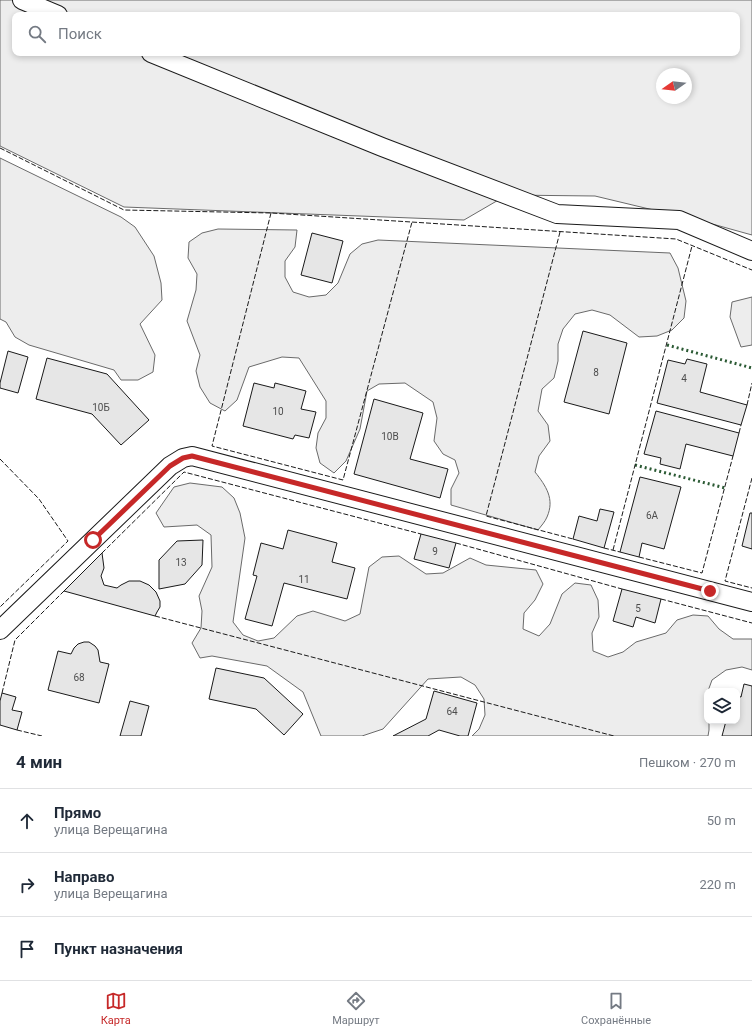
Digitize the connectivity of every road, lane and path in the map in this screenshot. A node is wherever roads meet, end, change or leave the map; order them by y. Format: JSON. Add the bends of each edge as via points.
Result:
{"nodes":[{"id":1,"x":22,"y":0,"type":"edge"},
{"id":2,"x":51,"y":12,"type":"edge"},
{"id":3,"x":158,"y":56,"type":"edge"},
{"id":4,"x":752,"y":251,"type":"edge"},
{"id":5,"x":752,"y":602,"type":"edge"},
{"id":6,"x":0,"y":630,"type":"edge"}],
"edges":[{"from":1,"to":2,"type":"street"},
{"from":3,"to":4,"type":"street","via":[[382,148],[557,214],[679,220]]},
{"from":5,"to":6,"type":"street","via":[[192,456],[170,466]]}]}
